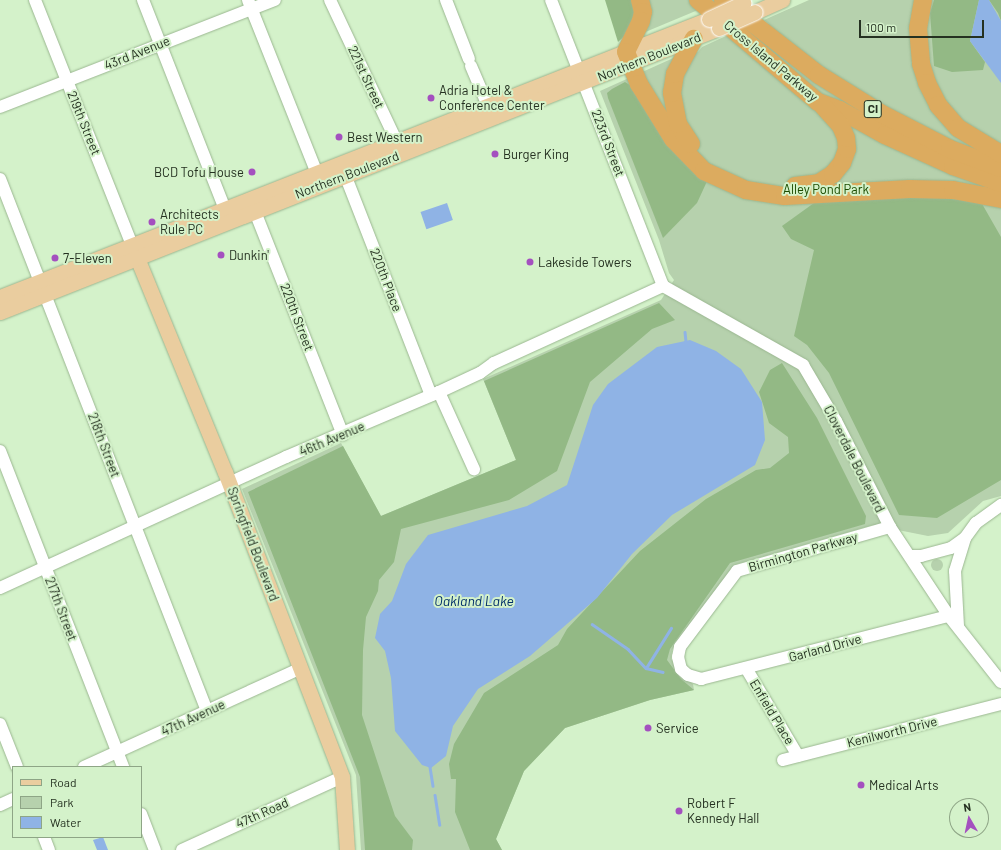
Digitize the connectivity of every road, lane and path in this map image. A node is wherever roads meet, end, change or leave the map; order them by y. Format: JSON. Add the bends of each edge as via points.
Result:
{"nodes":[{"id":1,"x":35,"y":0,"type":"edge"},
{"id":2,"x":143,"y":0,"type":"edge"},
{"id":3,"x":275,"y":0,"type":"edge"},
{"id":4,"x":330,"y":0,"type":"edge"},
{"id":5,"x":446,"y":0,"type":"edge"},
{"id":6,"x":551,"y":0,"type":"edge"},
{"id":7,"x":640,"y":0,"type":"edge"},
{"id":8,"x":698,"y":0,"type":"edge"},
{"id":9,"x":723,"y":0,"type":"edge"},
{"id":10,"x":782,"y":0,"type":"edge"},
{"id":11,"x":923,"y":0,"type":"edge"},
{"id":12,"x":250,"y":4,"type":"edge"},
{"id":13,"x":750,"y":5,"type":"edge"},
{"id":14,"x":714,"y":23,"type":"junction"},
{"id":15,"x":694,"y":39,"type":"junction"},
{"id":16,"x":160,"y":44,"type":"junction"},
{"id":17,"x":628,"y":58,"type":"junction"},
{"id":18,"x":582,"y":76,"type":"junction"},
{"id":19,"x":67,"y":81,"type":"junction"},
{"id":20,"x":818,"y":102,"type":"junction"},
{"id":21,"x":0,"y":108,"type":"edge"},
{"id":22,"x":490,"y":112,"type":"junction"},
{"id":23,"x":400,"y":148,"type":"junction"},
{"id":24,"x":1001,"y":154,"type":"edge"},
{"id":25,"x":1001,"y":168,"type":"edge"},
{"id":26,"x":343,"y":170,"type":"junction"},
{"id":27,"x":0,"y":179,"type":"edge"},
{"id":28,"x":319,"y":179,"type":"junction"},
{"id":29,"x":1001,"y":183,"type":"edge"},
{"id":30,"x":1001,"y":199,"type":"edge"},
{"id":31,"x":252,"y":205,"type":"junction"},
{"id":32,"x":227,"y":215,"type":"junction"},
{"id":33,"x":135,"y":252,"type":"junction"},
{"id":34,"x":663,"y":286,"type":"junction"},
{"id":35,"x":42,"y":288,"type":"junction"},
{"id":36,"x":0,"y":297,"type":"edge"},
{"id":37,"x":0,"y":312,"type":"edge"},
{"id":38,"x":435,"y":394,"type":"junction"},
{"id":39,"x":343,"y":435,"type":"junction"},
{"id":40,"x":0,"y":452,"type":"edge"},
{"id":41,"x":474,"y":469,"type":"dead end"},
{"id":42,"x":229,"y":484,"type":"junction"},
{"id":43,"x":1001,"y":505,"type":"edge"},
{"id":44,"x":135,"y":527,"type":"junction"},
{"id":45,"x":890,"y":527,"type":"junction"},
{"id":46,"x":964,"y":538,"type":"junction"},
{"id":47,"x":910,"y":556,"type":"junction"},
{"id":48,"x":45,"y":568,"type":"junction"},
{"id":49,"x":0,"y":588,"type":"edge"},
{"id":50,"x":949,"y":616,"type":"junction"},
{"id":51,"x":958,"y":627,"type":"junction"},
{"id":52,"x":301,"y":668,"type":"junction"},
{"id":53,"x":746,"y":668,"type":"junction"},
{"id":54,"x":701,"y":679,"type":"joint"},
{"id":55,"x":1001,"y":682,"type":"edge"},
{"id":56,"x":1001,"y":704,"type":"edge"},
{"id":57,"x":207,"y":711,"type":"junction"},
{"id":58,"x":0,"y":724,"type":"edge"},
{"id":59,"x":117,"y":752,"type":"junction"},
{"id":60,"x":798,"y":756,"type":"junction"},
{"id":61,"x":783,"y":760,"type":"dead end"},
{"id":62,"x":17,"y":766,"type":"edge"},
{"id":63,"x":86,"y":766,"type":"edge"},
{"id":64,"x":123,"y":766,"type":"edge"},
{"id":65,"x":342,"y":777,"type":"junction"},
{"id":66,"x":12,"y":799,"type":"edge"},
{"id":67,"x":0,"y":805,"type":"edge"},
{"id":68,"x":142,"y":817,"type":"edge"},
{"id":69,"x":44,"y":838,"type":"edge"},
{"id":70,"x":49,"y":850,"type":"edge"},
{"id":71,"x":155,"y":850,"type":"edge"},
{"id":72,"x":182,"y":850,"type":"edge"},
{"id":73,"x":347,"y":850,"type":"edge"}],
"edges":[{"from":1,"to":19,"type":"street","name":"219th Street"},
{"from":2,"to":16,"type":"street"},
{"from":3,"to":12,"type":"street","name":"43rd Avenue"},
{"from":4,"to":23,"type":"street","name":"221st Street"},
{"from":5,"to":22,"type":"street"},
{"from":6,"to":18,"type":"street","name":"223rd Street"},
{"from":7,"to":17,"type":"highway","via":[[643,12]]},
{"from":8,"to":20,"type":"highway","name":"Cross Island Parkway","number":"CI"},
{"from":9,"to":25,"type":"highway","name":"Cross Island Parkway","number":"CI","via":[[819,75],[882,114],[950,149]]},
{"from":10,"to":13,"type":"main road","name":"Northern Boulevard"},
{"from":11,"to":24,"type":"highway","via":[[918,28],[921,64],[938,105],[958,128]]},
{"from":12,"to":16,"type":"street","name":"43rd Avenue"},
{"from":12,"to":28,"type":"street"},
{"from":13,"to":14,"type":"main road","name":"Northern Boulevard","bridge":true},
{"from":14,"to":15,"type":"main road","name":"Northern Boulevard"},
{"from":14,"to":17,"type":"main road","name":"Northern Boulevard"},
{"from":15,"to":17,"type":"main road","name":"Northern Boulevard"},
{"from":15,"to":20,"type":"highway","via":[[672,83],[674,112],[678,124],[695,150],[730,172],[760,181],[804,186],[819,183],[833,174],[842,163],[847,149],[846,138],[841,126]]},
{"from":16,"to":19,"type":"street","name":"43rd Avenue"},
{"from":16,"to":32,"type":"street"},
{"from":17,"to":18,"type":"main road","name":"Northern Boulevard"},
{"from":17,"to":30,"type":"highway","via":[[639,84],[673,140],[689,159],[704,171],[746,190],[785,196],[924,189],[953,190]]},
{"from":18,"to":22,"type":"main road","name":"Northern Boulevard"},
{"from":18,"to":34,"type":"street","name":"223rd Street"},
{"from":19,"to":21,"type":"street","name":"43rd Avenue"},
{"from":19,"to":33,"type":"street","name":"219th Street"},
{"from":20,"to":29,"type":"highway","name":"Cross Island Parkway","number":"CI","via":[[840,110],[885,135],[953,166]]},
{"from":22,"to":23,"type":"main road","name":"Northern Boulevard"},
{"from":23,"to":26,"type":"main road","name":"Northern Boulevard"},
{"from":26,"to":28,"type":"main road","name":"Northern Boulevard"},
{"from":26,"to":38,"type":"street","name":"220th Place"},
{"from":27,"to":35,"type":"street","name":"218th Street"},
{"from":28,"to":31,"type":"main road","name":"Northern Boulevard"},
{"from":31,"to":32,"type":"main road","name":"Northern Boulevard"},
{"from":31,"to":39,"type":"street","name":"220th Street"},
{"from":32,"to":33,"type":"main road","name":"Northern Boulevard"},
{"from":33,"to":35,"type":"main road","name":"Northern Boulevard"},
{"from":33,"to":42,"type":"main road","name":"Springfield Boulevard"},
{"from":34,"to":38,"type":"street","name":"46th Avenue","via":[[494,363]]},
{"from":34,"to":45,"type":"street","name":"Cloverdale Boulevard","via":[[803,365],[836,421]]},
{"from":35,"to":36,"type":"main road","name":"Northern Boulevard"},
{"from":35,"to":37,"type":"main road","name":"Northern Boulevard"},
{"from":35,"to":44,"type":"street","name":"218th Street"},
{"from":38,"to":39,"type":"street","name":"46th Avenue"},
{"from":38,"to":41,"type":"street","name":"220th Place"},
{"from":39,"to":42,"type":"street","name":"46th Avenue","via":[[286,457]]},
{"from":40,"to":48,"type":"street","name":"217th Street"},
{"from":42,"to":44,"type":"street","name":"46th Avenue"},
{"from":42,"to":52,"type":"main road","name":"Springfield Boulevard"},
{"from":43,"to":46,"type":"street","via":[[976,523]]},
{"from":44,"to":48,"type":"street","name":"46th Avenue"},
{"from":44,"to":57,"type":"street","name":"218th Street"},
{"from":45,"to":47,"type":"street","name":"Cloverdale Boulevard"},
{"from":45,"to":54,"type":"street","name":"Birmington Parkway","via":[[737,571],[678,652],[681,668],[688,675]]},
{"from":46,"to":47,"type":"street","via":[[951,548],[921,556]]},
{"from":46,"to":51,"type":"street","via":[[955,571]]},
{"from":47,"to":50,"type":"street","name":"Cloverdale Boulevard"},
{"from":48,"to":49,"type":"street","name":"46th Avenue"},
{"from":48,"to":59,"type":"street","name":"217th Street"},
{"from":50,"to":51,"type":"street","name":"Cloverdale Boulevard"},
{"from":50,"to":53,"type":"street","name":"Garland Drive"},
{"from":51,"to":55,"type":"street","name":"Cloverdale Boulevard"},
{"from":52,"to":57,"type":"street","name":"47th Avenue"},
{"from":52,"to":65,"type":"main road","name":"Springfield Boulevard"},
{"from":53,"to":54,"type":"street","name":"Garland Drive"},
{"from":53,"to":60,"type":"street","name":"Enfield Place"},
{"from":56,"to":60,"type":"street","name":"Kenilworth Drive"},
{"from":57,"to":59,"type":"street","name":"47th Avenue"},
{"from":58,"to":62,"type":"street"},
{"from":59,"to":63,"type":"street","name":"47th Avenue"},
{"from":59,"to":64,"type":"street","name":"217th Street"},
{"from":60,"to":61,"type":"street","name":"Kenilworth Drive"},
{"from":65,"to":72,"type":"street","name":"47th Road"},
{"from":65,"to":73,"type":"main road","name":"Springfield Boulevard"},
{"from":66,"to":67,"type":"street"},
{"from":68,"to":71,"type":"street"},
{"from":69,"to":70,"type":"street"}]}
